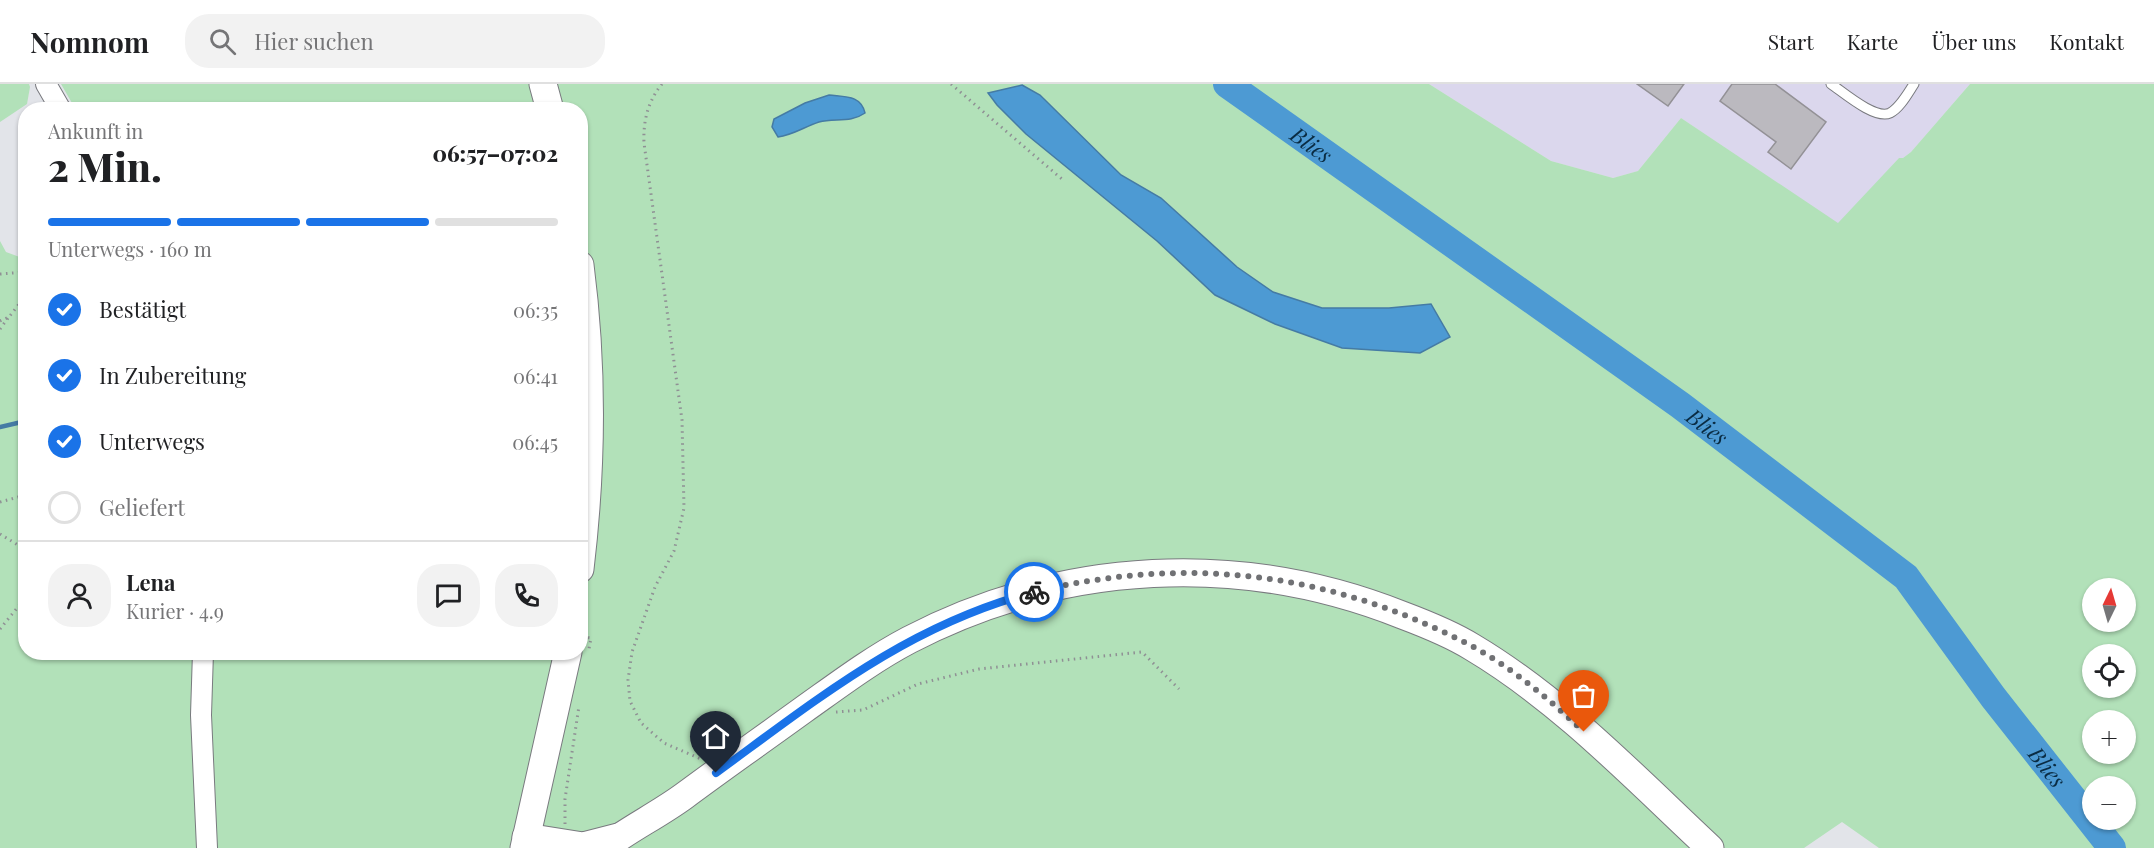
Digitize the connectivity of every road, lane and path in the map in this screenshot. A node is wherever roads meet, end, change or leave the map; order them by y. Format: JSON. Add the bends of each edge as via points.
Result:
{"nodes":[{"id":1,"x":46,"y":84,"type":"edge"},
{"id":2,"x":543,"y":84,"type":"edge"},
{"id":3,"x":662,"y":84,"type":"edge"},
{"id":4,"x":951,"y":84,"type":"edge"},
{"id":5,"x":1831,"y":84,"type":"edge"},
{"id":6,"x":1914,"y":84,"type":"edge"},
{"id":7,"x":56,"y":102,"type":"edge"},
{"id":8,"x":548,"y":102,"type":"edge"},
{"id":9,"x":1063,"y":180,"type":"dead end"},
{"id":10,"x":18,"y":273,"type":"edge"},
{"id":11,"x":0,"y":274,"type":"edge"},
{"id":12,"x":18,"y":305,"type":"edge"},
{"id":13,"x":9,"y":317,"type":"junction"},
{"id":14,"x":0,"y":321,"type":"edge"},
{"id":15,"x":0,"y":329,"type":"edge"},
{"id":16,"x":588,"y":369,"type":"edge"},
{"id":17,"x":588,"y":440,"type":"edge"},
{"id":18,"x":18,"y":497,"type":"edge"},
{"id":19,"x":0,"y":502,"type":"edge"},
{"id":20,"x":0,"y":534,"type":"edge"},
{"id":21,"x":18,"y":545,"type":"edge"},
{"id":22,"x":18,"y":606,"type":"edge"},
{"id":23,"x":7,"y":618,"type":"junction"},
{"id":24,"x":0,"y":620,"type":"edge"},
{"id":25,"x":0,"y":629,"type":"edge"},
{"id":26,"x":203,"y":660,"type":"edge"},
{"id":27,"x":577,"y":660,"type":"edge"},
{"id":28,"x":1179,"y":688,"type":"dead end"},
{"id":29,"x":817,"y":700,"type":"junction"},
{"id":30,"x":580,"y":703,"type":"dead end"},
{"id":31,"x":716,"y":773,"type":"junction"},
{"id":32,"x":565,"y":826,"type":"dead end"},
{"id":33,"x":611,"y":842,"type":"edge"},
{"id":34,"x":525,"y":843,"type":"edge"},
{"id":35,"x":207,"y":848,"type":"edge"},
{"id":36,"x":1710,"y":848,"type":"edge"}],
"edges":[{"from":1,"to":7,"type":"street"},
{"from":2,"to":8,"type":"street"},
{"from":3,"to":31,"type":"path","via":[[648,110],[644,143],[682,420],[684,508],[674,551],[655,587],[632,652],[628,680],[630,701],[641,723],[664,743],[698,757]]},
{"from":4,"to":9,"type":"path"},
{"from":5,"to":6,"type":"lane","via":[[1880,114],[1896,108]]},
{"from":10,"to":11,"type":"path"},
{"from":12,"to":13,"type":"path"},
{"from":13,"to":14,"type":"path"},
{"from":13,"to":15,"type":"path"},
{"from":16,"to":17,"type":"street"},
{"from":18,"to":19,"type":"path"},
{"from":20,"to":21,"type":"path"},
{"from":22,"to":23,"type":"path"},
{"from":23,"to":24,"type":"path"},
{"from":23,"to":25,"type":"path"},
{"from":26,"to":35,"type":"street"},
{"from":27,"to":34,"type":"street"},
{"from":28,"to":29,"type":"path","via":[[1142,652],[979,669],[918,684],[863,710],[843,713],[823,707]]},
{"from":29,"to":31,"type":"street"},
{"from":29,"to":36,"type":"street","via":[[915,638],[969,613],[1032,592],[1107,577],[1202,572],[1250,575],[1365,600],[1469,645],[1552,702]]},
{"from":30,"to":32,"type":"path","via":[[565,799]]},
{"from":31,"to":33,"type":"street"},
{"from":33,"to":34,"type":"street","via":[[583,846]]}]}
